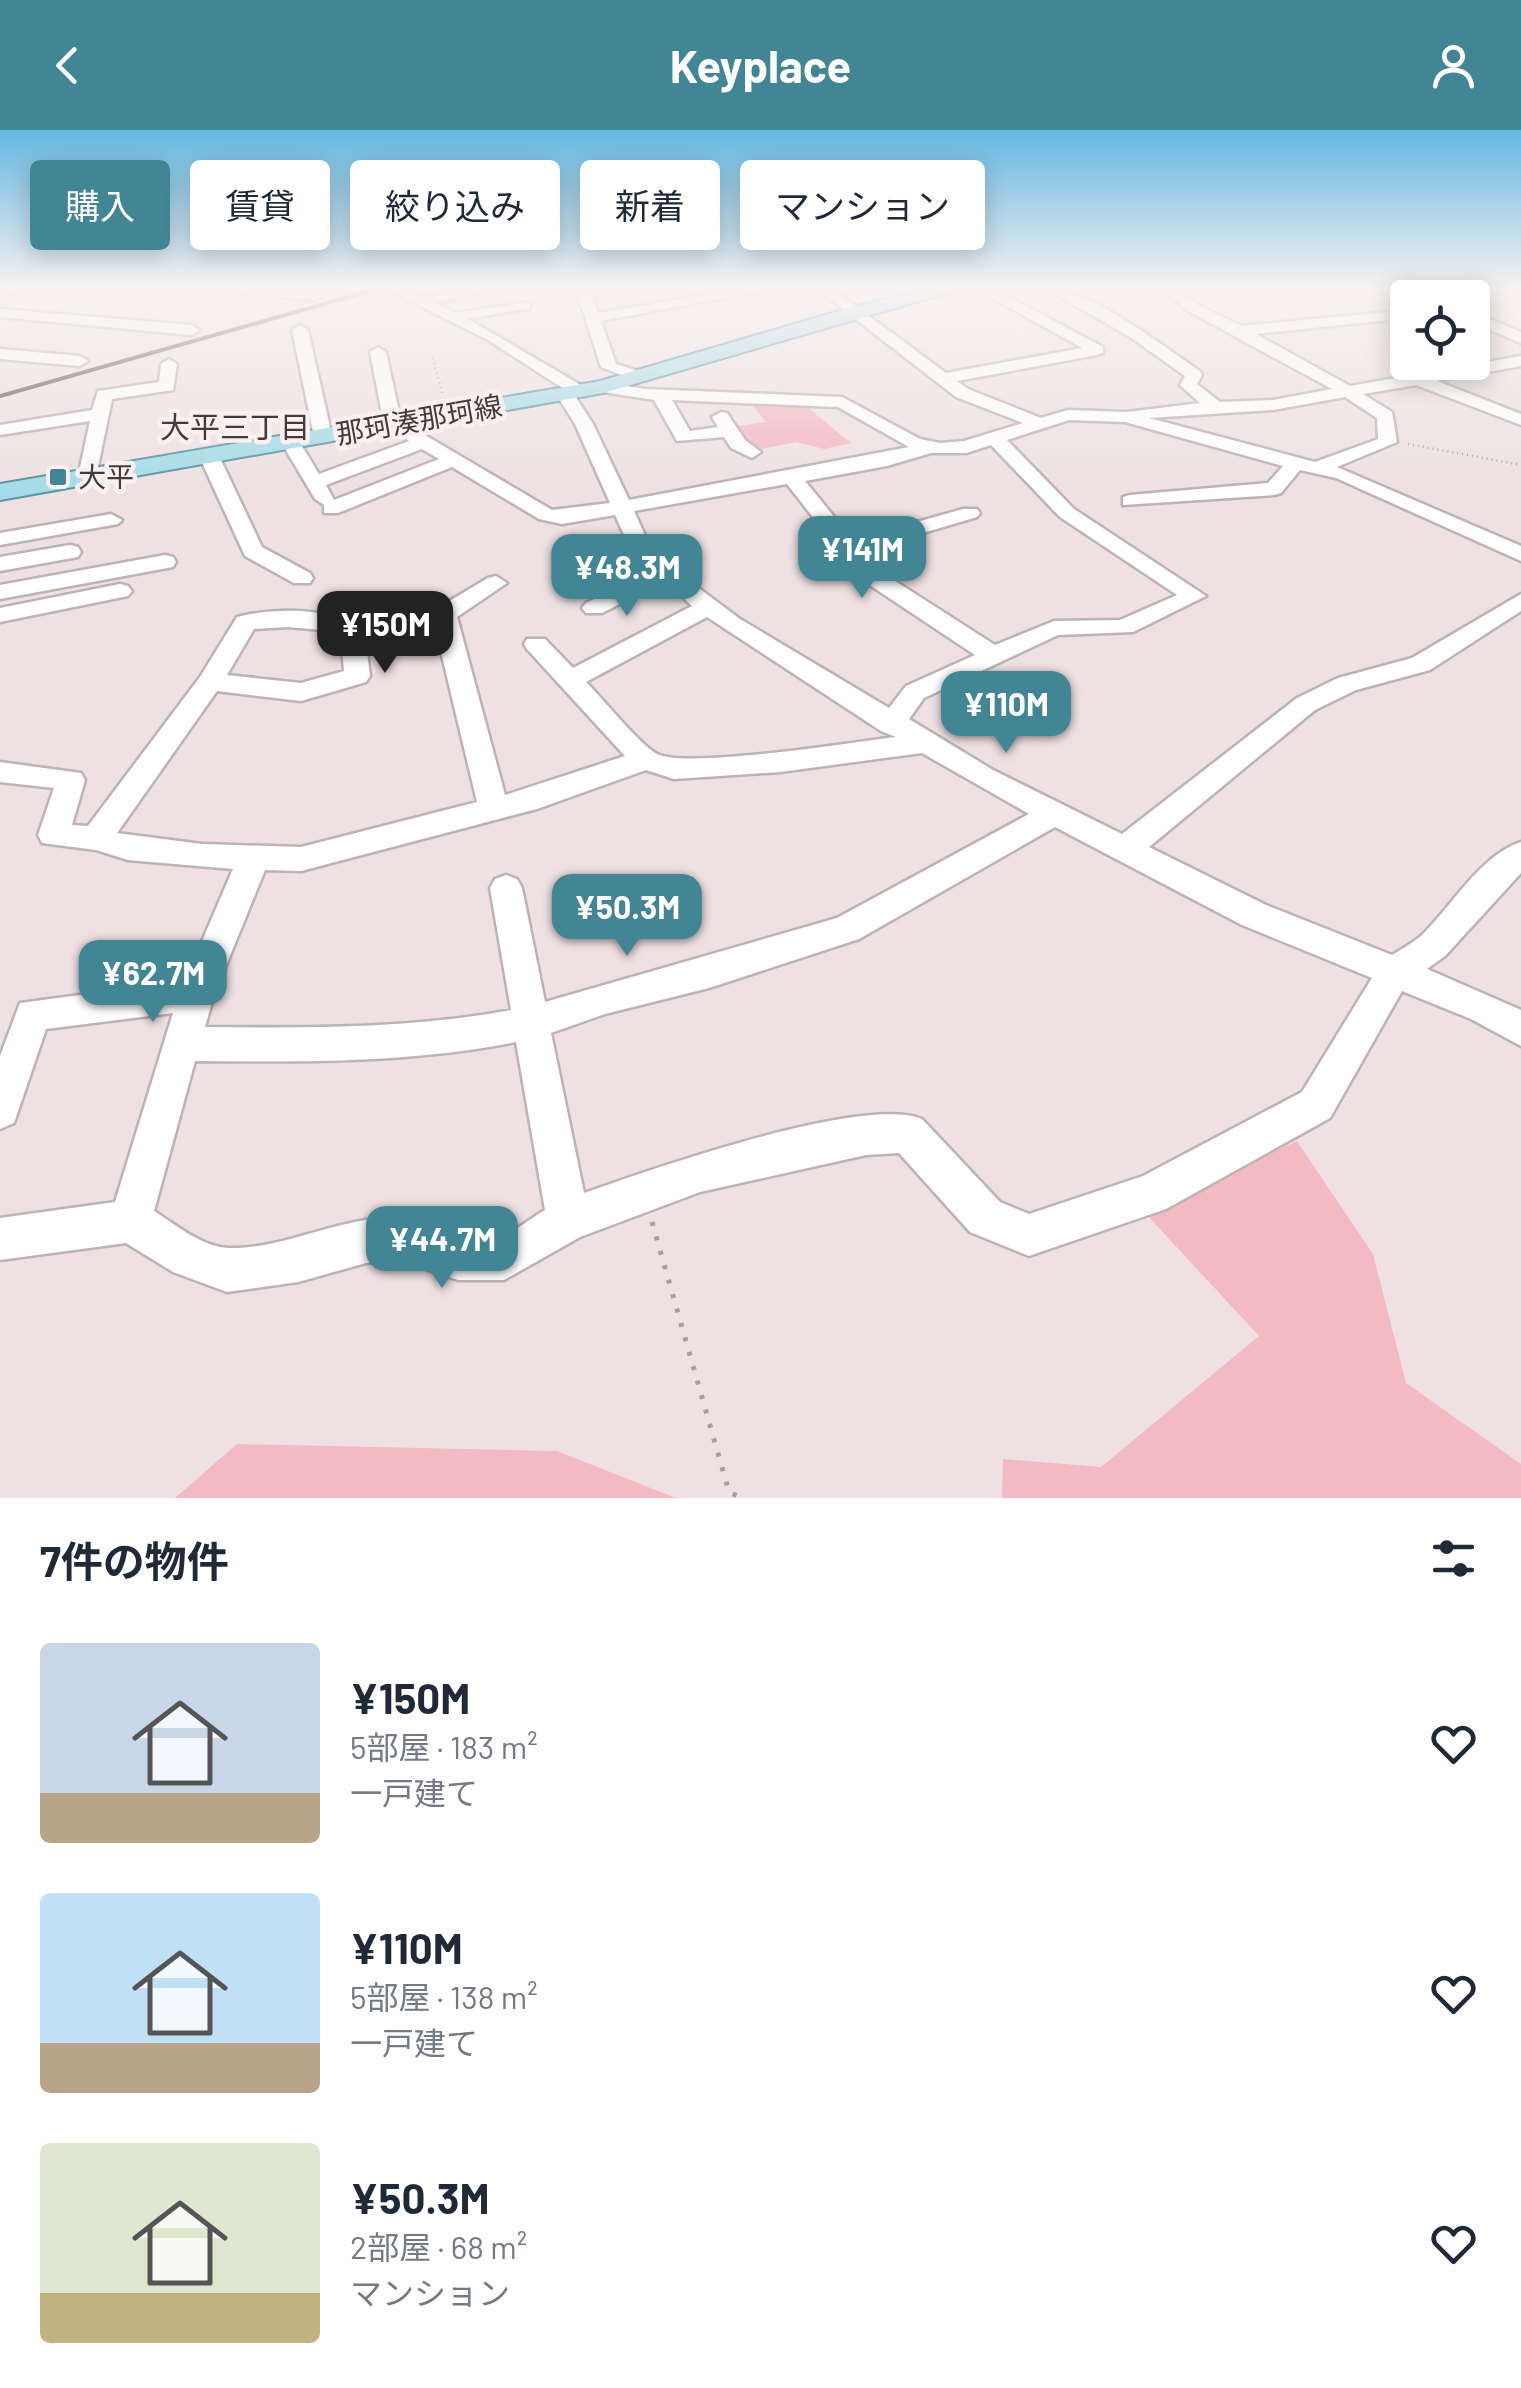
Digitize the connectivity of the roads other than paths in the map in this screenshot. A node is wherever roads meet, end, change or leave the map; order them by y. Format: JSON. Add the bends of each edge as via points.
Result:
{"nodes":[{"id":1,"x":0,"y":354,"type":"edge"},
{"id":2,"x":307,"y":354,"type":"edge"},
{"id":3,"x":378,"y":354,"type":"edge"},
{"id":4,"x":518,"y":354,"type":"edge"},
{"id":5,"x":605,"y":354,"type":"edge"},
{"id":6,"x":716,"y":354,"type":"edge"},
{"id":7,"x":910,"y":354,"type":"edge"},
{"id":8,"x":1077,"y":354,"type":"edge"},
{"id":9,"x":1160,"y":354,"type":"edge"},
{"id":10,"x":1281,"y":354,"type":"edge"},
{"id":11,"x":1521,"y":361,"type":"edge"},
{"id":12,"x":80,"y":362,"type":"dead end"},
{"id":13,"x":169,"y":364,"type":"dead end"},
{"id":14,"x":639,"y":377,"type":"junction"},
{"id":15,"x":943,"y":379,"type":"junction"},
{"id":16,"x":1422,"y":381,"type":"junction"},
{"id":17,"x":603,"y":387,"type":"junction"},
{"id":18,"x":1350,"y":392,"type":"junction"},
{"id":19,"x":572,"y":393,"type":"junction"},
{"id":20,"x":660,"y":395,"type":"junction"},
{"id":21,"x":709,"y":397,"type":"junction"},
{"id":22,"x":1217,"y":408,"type":"junction"},
{"id":23,"x":100,"y":414,"type":"junction"},
{"id":24,"x":1126,"y":417,"type":"junction"},
{"id":25,"x":1521,"y":420,"type":"edge"},
{"id":26,"x":1036,"y":422,"type":"junction"},
{"id":27,"x":393,"y":424,"type":"junction"},
{"id":28,"x":0,"y":430,"type":"edge"},
{"id":29,"x":730,"y":431,"type":"junction"},
{"id":30,"x":329,"y":435,"type":"junction"},
{"id":31,"x":996,"y":438,"type":"junction"},
{"id":32,"x":290,"y":442,"type":"junction"},
{"id":33,"x":421,"y":444,"type":"junction"},
{"id":34,"x":927,"y":448,"type":"junction"},
{"id":35,"x":752,"y":452,"type":"dead end"},
{"id":36,"x":209,"y":456,"type":"junction"},
{"id":37,"x":451,"y":460,"type":"junction"},
{"id":38,"x":1296,"y":463,"type":"junction"},
{"id":39,"x":364,"y":464,"type":"junction"},
{"id":40,"x":1319,"y":467,"type":"junction"},
{"id":41,"x":791,"y":476,"type":"junction"},
{"id":42,"x":88,"y":477,"type":"junction"},
{"id":43,"x":314,"y":482,"type":"junction"},
{"id":44,"x":0,"y":492,"type":"edge"},
{"id":45,"x":1130,"y":501,"type":"dead end"},
{"id":46,"x":620,"y":509,"type":"junction"},
{"id":47,"x":970,"y":513,"type":"dead end"},
{"id":48,"x":110,"y":520,"type":"dead end"},
{"id":49,"x":0,"y":538,"type":"edge"},
{"id":50,"x":848,"y":548,"type":"junction"},
{"id":51,"x":70,"y":552,"type":"dead end"},
{"id":52,"x":1521,"y":554,"type":"edge"},
{"id":53,"x":165,"y":562,"type":"dead end"},
{"id":54,"x":0,"y":564,"type":"edge"},
{"id":55,"x":668,"y":571,"type":"junction"},
{"id":56,"x":302,"y":578,"type":"dead end"},
{"id":57,"x":496,"y":583,"type":"dead end"},
{"id":58,"x":129,"y":589,"type":"dead end"},
{"id":59,"x":0,"y":592,"type":"edge"},
{"id":60,"x":1521,"y":601,"type":"edge"},
{"id":61,"x":708,"y":607,"type":"junction"},
{"id":62,"x":594,"y":608,"type":"dead end"},
{"id":63,"x":0,"y":615,"type":"edge"},
{"id":64,"x":536,"y":644,"type":"dead end"},
{"id":65,"x":996,"y":657,"type":"junction"},
{"id":66,"x":571,"y":679,"type":"junction"},
{"id":67,"x":210,"y":682,"type":"junction"},
{"id":68,"x":890,"y":724,"type":"junction"},
{"id":69,"x":923,"y":743,"type":"junction"},
{"id":70,"x":645,"y":760,"type":"junction"},
{"id":71,"x":0,"y":772,"type":"edge"},
{"id":72,"x":494,"y":809,"type":"junction"},
{"id":73,"x":1055,"y":813,"type":"junction"},
{"id":74,"x":96,"y":838,"type":"junction"},
{"id":75,"x":1125,"y":849,"type":"junction"},
{"id":76,"x":1521,"y":854,"type":"edge"},
{"id":77,"x":254,"y":858,"type":"junction"},
{"id":78,"x":506,"y":888,"type":"dead end"},
{"id":79,"x":1394,"y":972,"type":"junction"},
{"id":80,"x":196,"y":995,"type":"junction"},
{"id":81,"x":532,"y":1023,"type":"junction"},
{"id":82,"x":1521,"y":1029,"type":"edge"},
{"id":83,"x":183,"y":1044,"type":"junction"},
{"id":84,"x":0,"y":1110,"type":"edge"},
{"id":85,"x":568,"y":1220,"type":"junction"},
{"id":86,"x":130,"y":1221,"type":"junction"},
{"id":87,"x":0,"y":1239,"type":"edge"}],
"edges":[{"from":1,"to":12,"type":"street"},
{"from":2,"to":30,"type":"street"},
{"from":3,"to":27,"type":"street"},
{"from":4,"to":19,"type":"street"},
{"from":5,"to":14,"type":"street","via":[[609,367]]},
{"from":6,"to":14,"type":"main road","name":"那珂湊那珂線"},
{"from":7,"to":15,"type":"street"},
{"from":8,"to":15,"type":"street"},
{"from":9,"to":22,"type":"street","via":[[1194,375],[1188,384]]},
{"from":10,"to":18,"type":"street"},
{"from":11,"to":16,"type":"street"},
{"from":13,"to":23,"type":"street","via":[[167,386],[104,395]]},
{"from":14,"to":17,"type":"main road","name":"那珂湊那珂線"},
{"from":15,"to":26,"type":"street"},
{"from":16,"to":18,"type":"street"},
{"from":16,"to":25,"type":"street"},
{"from":17,"to":19,"type":"main road","name":"那珂湊那珂線"},
{"from":17,"to":20,"type":"street"},
{"from":18,"to":22,"type":"street"},
{"from":18,"to":40,"type":"street","via":[[1386,416],[1388,442]]},
{"from":19,"to":27,"type":"main road","name":"那珂湊那珂線"},
{"from":19,"to":46,"type":"street"},
{"from":20,"to":21,"type":"street"},
{"from":20,"to":29,"type":"street","via":[[684,437]]},
{"from":21,"to":29,"type":"street"},
{"from":21,"to":34,"type":"street","via":[[842,402]]},
{"from":22,"to":24,"type":"street"},
{"from":23,"to":28,"type":"street"},
{"from":23,"to":42,"type":"street"},
{"from":24,"to":26,"type":"street","via":[[1084,414]]},
{"from":24,"to":38,"type":"street"},
{"from":26,"to":31,"type":"street"},
{"from":27,"to":30,"type":"main road","name":"那珂湊那珂線"},
{"from":27,"to":33,"type":"street"},
{"from":29,"to":35,"type":"street"},
{"from":30,"to":32,"type":"main road","name":"那珂湊那珂線"},
{"from":30,"to":39,"type":"street"},
{"from":31,"to":34,"type":"street"},
{"from":31,"to":65,"type":"street","via":[[1068,513],[1194,596],[1124,627],[1054,628]]},
{"from":32,"to":36,"type":"main road","name":"那珂湊那珂線"},
{"from":32,"to":43,"type":"street"},
{"from":33,"to":37,"type":"street"},
{"from":33,"to":39,"type":"street"},
{"from":34,"to":41,"type":"street"},
{"from":36,"to":42,"type":"main road","name":"那珂湊那珂線"},
{"from":36,"to":56,"type":"street","via":[[253,552]]},
{"from":37,"to":43,"type":"street","via":[[333,512]]},
{"from":37,"to":46,"type":"street","via":[[546,515]]},
{"from":38,"to":40,"type":"street"},
{"from":38,"to":45,"type":"street","via":[[1274,489]]},
{"from":39,"to":43,"type":"street"},
{"from":40,"to":52,"type":"street"},
{"from":41,"to":46,"type":"street"},
{"from":41,"to":50,"type":"street"},
{"from":42,"to":44,"type":"main road","name":"那珂湊那珂線"},
{"from":46,"to":55,"type":"street","via":[[638,543]]},
{"from":47,"to":50,"type":"street"},
{"from":48,"to":49,"type":"street"},
{"from":50,"to":65,"type":"street","via":[[870,575]]},
{"from":51,"to":54,"type":"street"},
{"from":53,"to":59,"type":"street"},
{"from":55,"to":61,"type":"street"},
{"from":55,"to":62,"type":"street"},
{"from":57,"to":72,"type":"street","via":[[444,614]]},
{"from":58,"to":63,"type":"street"},
{"from":60,"to":75,"type":"street","via":[[1421,664],[1347,684],[1306,704]]},
{"from":61,"to":66,"type":"street"},
{"from":61,"to":68,"type":"street"},
{"from":64,"to":66,"type":"street"},
{"from":65,"to":68,"type":"street","via":[[916,692]]},
{"from":66,"to":70,"type":"street"},
{"from":67,"to":67,"type":"street","via":[[301,692],[358,676],[353,636],[335,624],[246,622]]},
{"from":67,"to":74,"type":"street"},
{"from":68,"to":69,"type":"street"},
{"from":69,"to":70,"type":"street","via":[[674,770]]},
{"from":69,"to":73,"type":"street"},
{"from":70,"to":72,"type":"street"},
{"from":71,"to":74,"type":"street","via":[[71,780],[53,835]]},
{"from":72,"to":77,"type":"street","via":[[301,859]]},
{"from":73,"to":75,"type":"street"},
{"from":73,"to":81,"type":"street","via":[[847,930]]},
{"from":74,"to":77,"type":"street","via":[[128,848]]},
{"from":75,"to":79,"type":"street","via":[[1254,915]]},
{"from":76,"to":79,"type":"street","via":[[1432,946]]},
{"from":77,"to":80,"type":"street"},
{"from":78,"to":81,"type":"street"},
{"from":79,"to":82,"type":"street"},
{"from":79,"to":85,"type":"street","via":[[1316,1105],[1151,1194],[1029,1235],[985,1218],[908,1132],[700,1172]]},
{"from":80,"to":83,"type":"street"},
{"from":80,"to":84,"type":"street","via":[[32,1014]]},
{"from":81,"to":83,"type":"street","via":[[447,1039]]},
{"from":81,"to":85,"type":"street"},
{"from":83,"to":86,"type":"street"},
{"from":85,"to":86,"type":"street","via":[[504,1258],[458,1258],[399,1240],[366,1241],[226,1270],[188,1257]]},
{"from":86,"to":87,"type":"street"}]}
